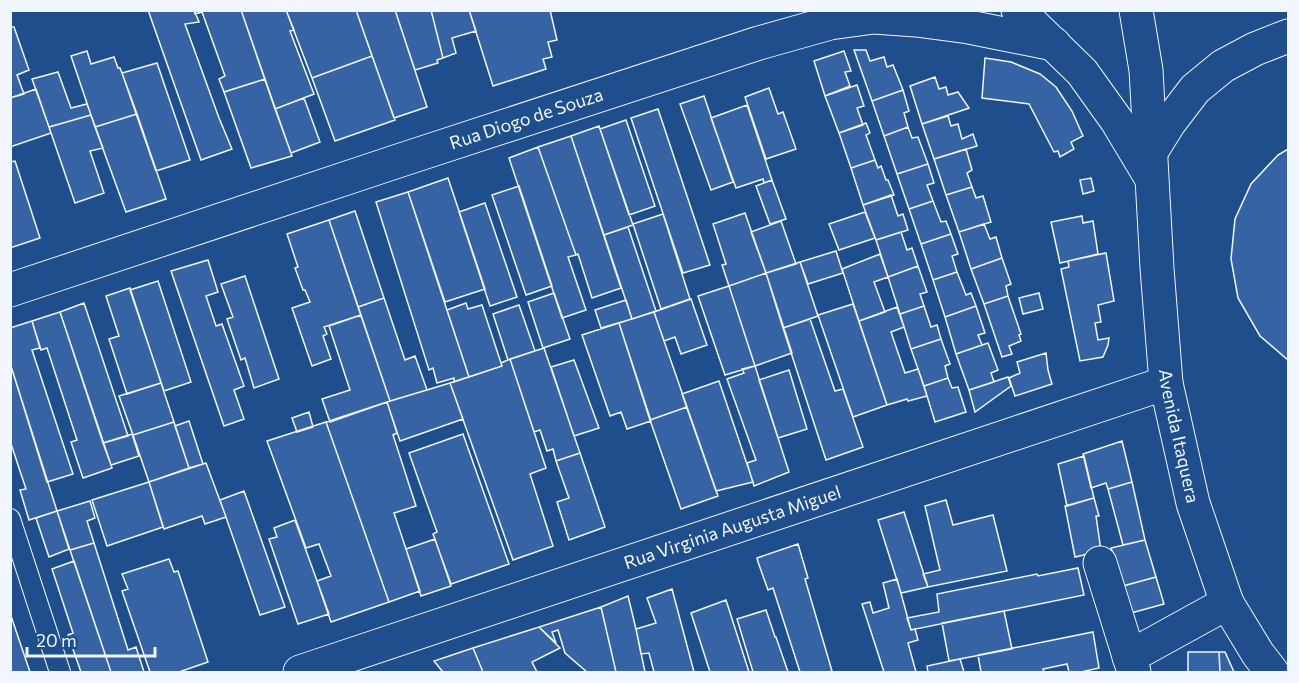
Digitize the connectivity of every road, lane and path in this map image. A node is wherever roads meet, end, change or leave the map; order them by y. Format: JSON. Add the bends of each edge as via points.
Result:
{"nodes":[{"id":1,"x":1018,"y":10,"type":"edge"},
{"id":2,"x":1136,"y":10,"type":"edge"},
{"id":3,"x":1288,"y":36,"type":"edge"},
{"id":4,"x":1054,"y":44,"type":"junction"},
{"id":5,"x":1151,"y":166,"type":"junction"},
{"id":6,"x":10,"y":290,"type":"edge"},
{"id":7,"x":1166,"y":383,"type":"junction"},
{"id":8,"x":10,"y":519,"type":"edge"},
{"id":9,"x":1100,"y":563,"type":"dead end"},
{"id":10,"x":1227,"y":603,"type":"junction"},
{"id":11,"x":1132,"y":665,"type":"edge"},
{"id":12,"x":60,"y":672,"type":"edge"},
{"id":13,"x":300,"y":672,"type":"edge"},
{"id":14,"x":1272,"y":672,"type":"edge"}],
"edges":[{"from":1,"to":4,"type":"street","name":"Avenida Itaquera"},
{"from":2,"to":5,"type":"street","name":"Avenida Itaquera","via":[[1146,70]]},
{"from":3,"to":5,"type":"street","via":[[1223,66],[1195,89],[1169,123]]},
{"from":4,"to":5,"type":"street","name":"Avenida Itaquera","via":[[1082,72]]},
{"from":4,"to":6,"type":"street","name":"Rua Diogo de Souza","via":[[916,20],[874,17],[830,23]]},
{"from":5,"to":7,"type":"street","name":"Avenida Itaquera"},
{"from":7,"to":10,"type":"street","name":"Avenida Itaquera","via":[[1193,503]]},
{"from":7,"to":13,"type":"street","name":"Rua Virginia Augusta Miguel"},
{"from":8,"to":12,"type":"lane"},
{"from":9,"to":11,"type":"street"},
{"from":10,"to":11,"type":"street"},
{"from":10,"to":14,"type":"street","name":"Avenida Itaquera"}]}
